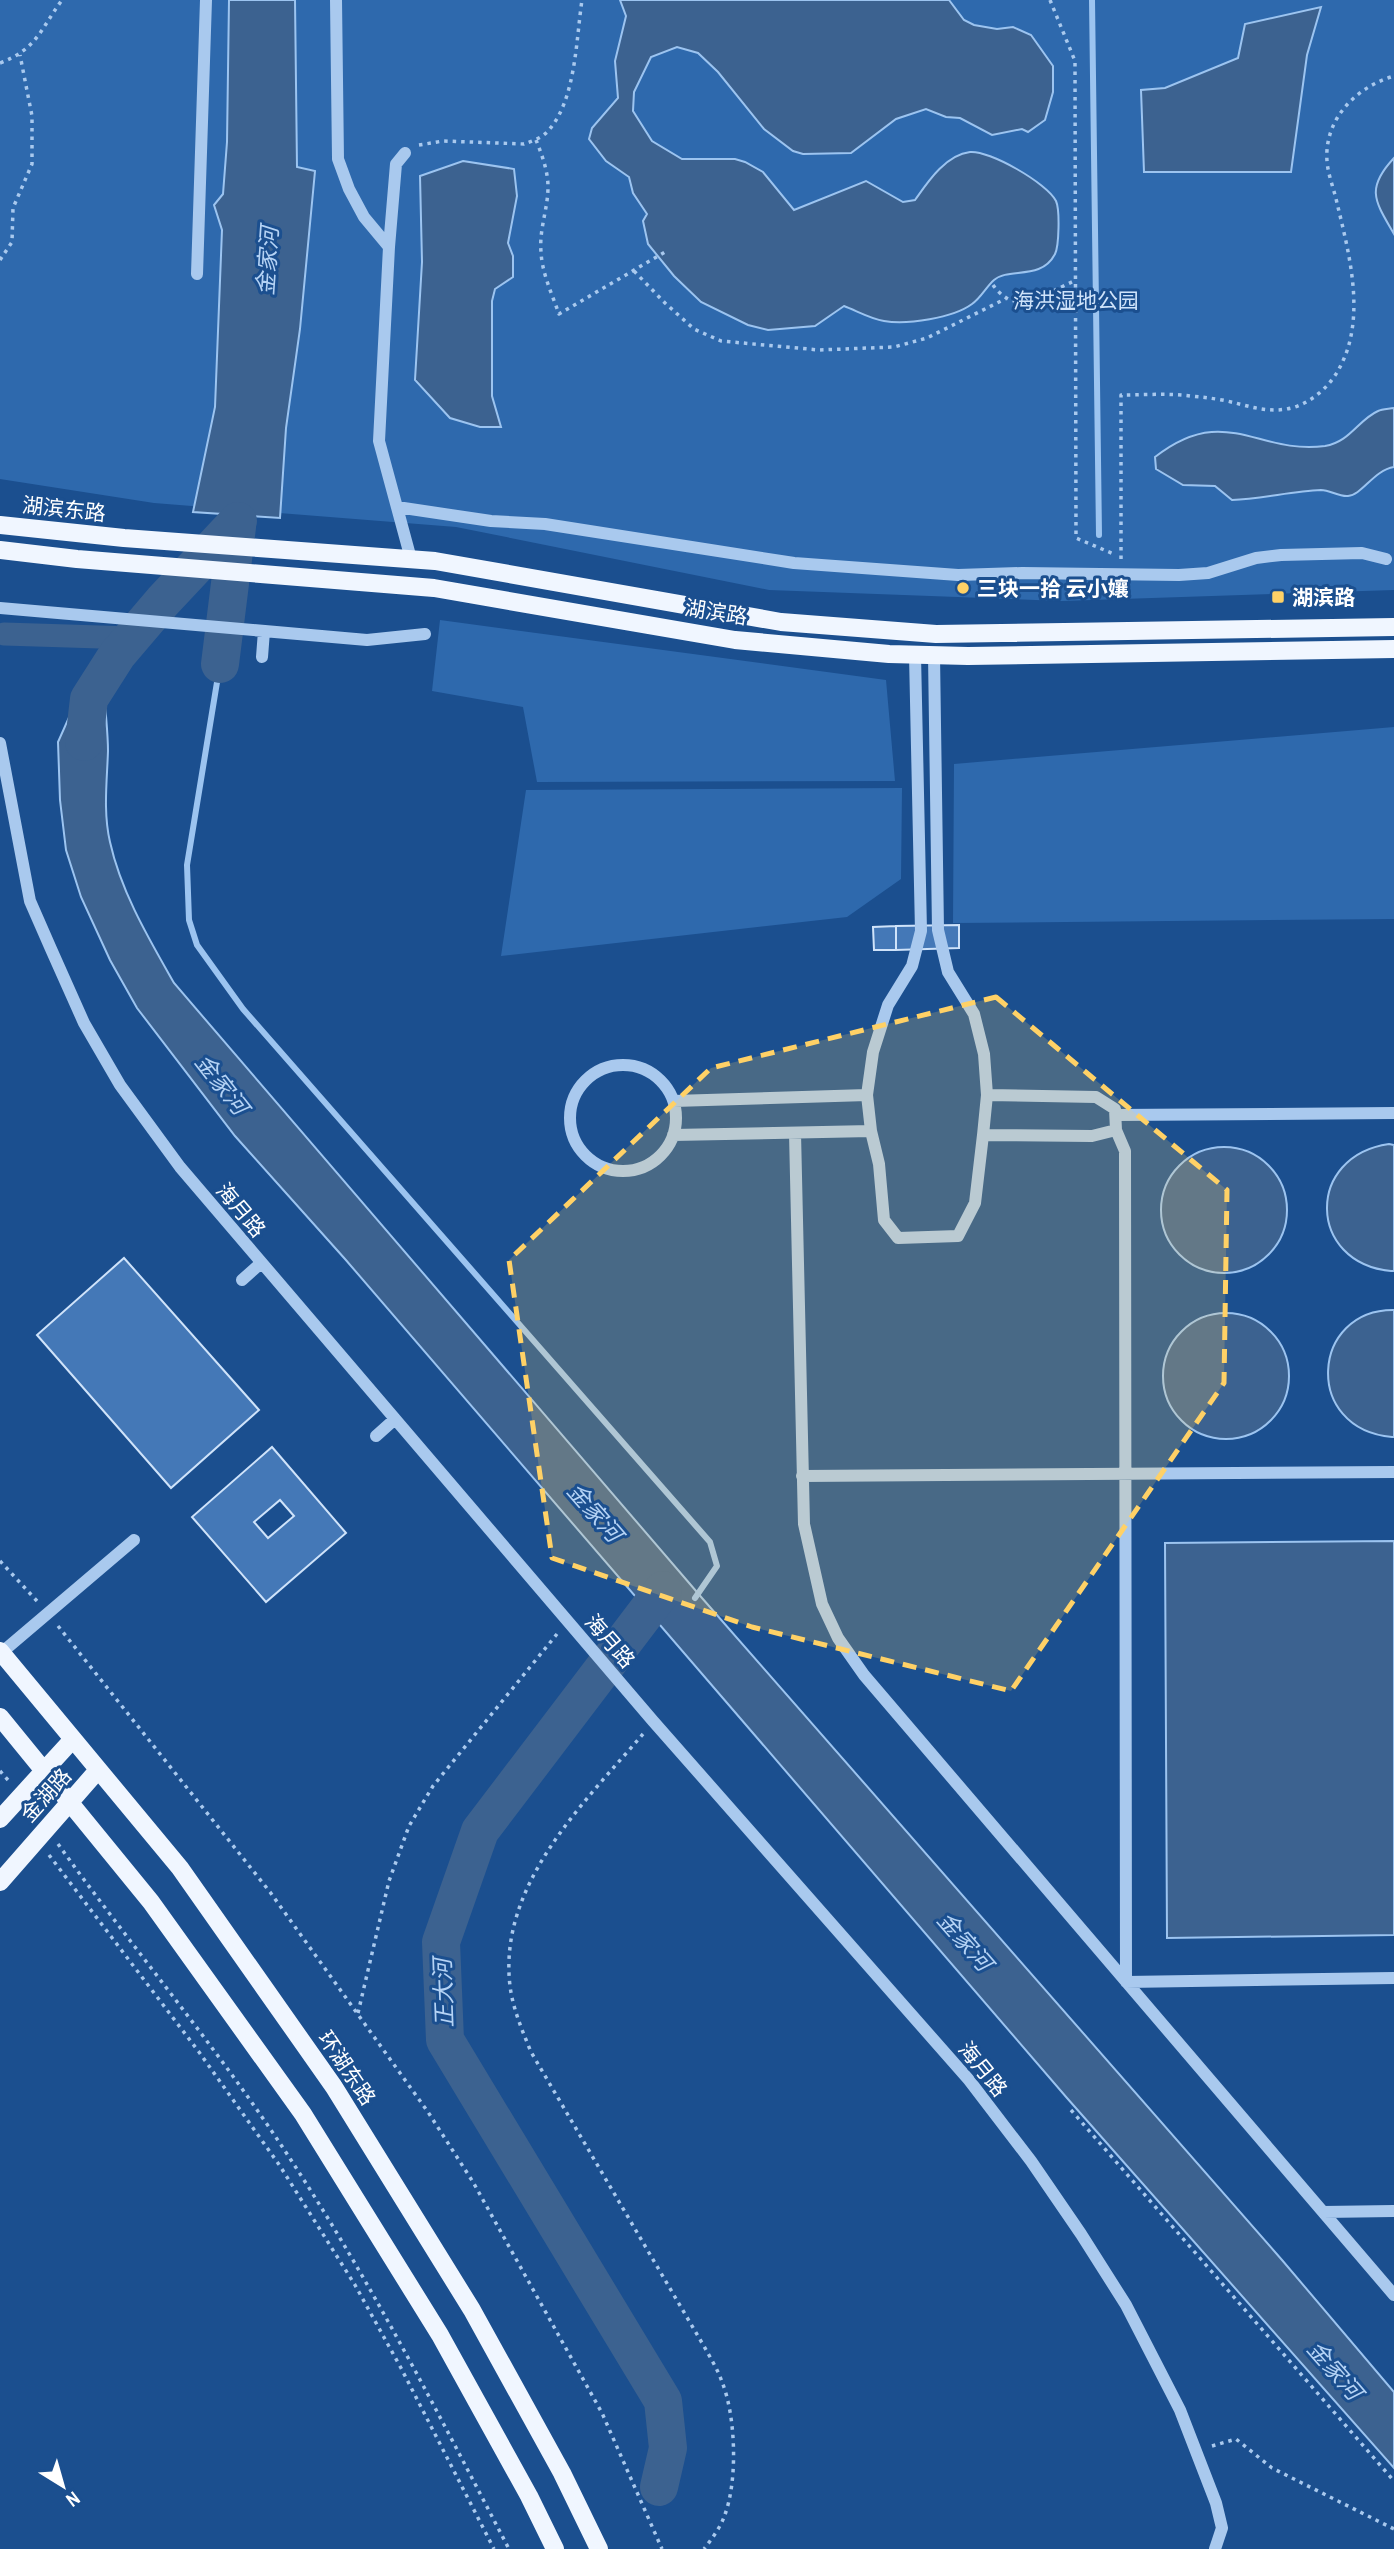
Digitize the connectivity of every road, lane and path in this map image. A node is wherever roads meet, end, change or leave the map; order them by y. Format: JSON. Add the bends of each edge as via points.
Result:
{"nodes":[{"id":1,"x":62,"y":0,"type":"edge"},
{"id":2,"x":206,"y":0,"type":"edge"},
{"id":3,"x":335,"y":0,"type":"edge"},
{"id":4,"x":582,"y":0,"type":"edge"},
{"id":5,"x":1050,"y":0,"type":"edge"},
{"id":6,"x":20,"y":55,"type":"junction"},
{"id":7,"x":0,"y":63,"type":"edge"},
{"id":8,"x":1394,"y":76,"type":"edge"},
{"id":9,"x":537,"y":140,"type":"junction"},
{"id":10,"x":405,"y":153,"type":"joint"},
{"id":11,"x":388,"y":247,"type":"junction"},
{"id":12,"x":665,"y":253,"type":"dead end"},
{"id":13,"x":0,"y":260,"type":"edge"},
{"id":14,"x":634,"y":271,"type":"junction"},
{"id":15,"x":197,"y":274,"type":"dead end"},
{"id":16,"x":1074,"y":281,"type":"junction"},
{"id":17,"x":993,"y":285,"type":"dead end"},
{"id":18,"x":1007,"y":298,"type":"junction"},
{"id":19,"x":397,"y":507,"type":"junction"},
{"id":20,"x":0,"y":525,"type":"edge"},
{"id":21,"x":124,"y":538,"type":"joint"},
{"id":22,"x":0,"y":550,"type":"edge"},
{"id":23,"x":1121,"y":557,"type":"junction"},
{"id":24,"x":411,"y":559,"type":"junction"},
{"id":25,"x":1386,"y":559,"type":"dead end"},
{"id":26,"x":1122,"y":575,"type":"junction"},
{"id":27,"x":0,"y":608,"type":"edge"},
{"id":28,"x":1394,"y":627,"type":"edge"},
{"id":29,"x":261,"y":631,"type":"junction"},
{"id":30,"x":425,"y":634,"type":"dead end"},
{"id":31,"x":1394,"y":649,"type":"edge"},
{"id":32,"x":915,"y":655,"type":"junction"},
{"id":33,"x":934,"y":655,"type":"junction"},
{"id":34,"x":262,"y":657,"type":"dead end"},
{"id":35,"x":0,"y":743,"type":"edge"},
{"id":36,"x":867,"y":1095,"type":"junction"},
{"id":37,"x":987,"y":1095,"type":"junction"},
{"id":38,"x":674,"y":1101,"type":"junction"},
{"id":39,"x":1394,"y":1113,"type":"edge"},
{"id":40,"x":1116,"y":1115,"type":"junction"},
{"id":41,"x":1116,"y":1130,"type":"junction"},
{"id":42,"x":870,"y":1131,"type":"junction"},
{"id":43,"x":795,"y":1133,"type":"junction"},
{"id":44,"x":673,"y":1135,"type":"junction"},
{"id":45,"x":984,"y":1135,"type":"junction"},
{"id":46,"x":261,"y":1263,"type":"junction"},
{"id":47,"x":242,"y":1280,"type":"dead end"},
{"id":48,"x":395,"y":1419,"type":"junction"},
{"id":49,"x":376,"y":1436,"type":"dead end"},
{"id":50,"x":1394,"y":1472,"type":"edge"},
{"id":51,"x":1125,"y":1474,"type":"junction"},
{"id":52,"x":802,"y":1476,"type":"junction"},
{"id":53,"x":134,"y":1540,"type":"dead end"},
{"id":54,"x":0,"y":1561,"type":"edge"},
{"id":55,"x":48,"y":1614,"type":"junction"},
{"id":56,"x":568,"y":1622,"type":"junction"},
{"id":57,"x":1,"y":1653,"type":"edge"},
{"id":58,"x":0,"y":1717,"type":"edge"},
{"id":59,"x":653,"y":1721,"type":"junction"},
{"id":60,"x":73,"y":1740,"type":"junction"},
{"id":61,"x":98,"y":1770,"type":"junction"},
{"id":62,"x":0,"y":1771,"type":"edge"},
{"id":63,"x":44,"y":1771,"type":"junction"},
{"id":64,"x":20,"y":1796,"type":"junction"},
{"id":65,"x":71,"y":1803,"type":"junction"},
{"id":66,"x":0,"y":1819,"type":"edge"},
{"id":67,"x":42,"y":1835,"type":"junction"},
{"id":68,"x":0,"y":1882,"type":"edge"},
{"id":69,"x":1394,"y":1978,"type":"edge"},
{"id":70,"x":1126,"y":1982,"type":"junction"},
{"id":71,"x":358,"y":2013,"type":"junction"},
{"id":72,"x":1071,"y":2110,"type":"dead end"},
{"id":73,"x":1394,"y":2211,"type":"edge"},
{"id":74,"x":1323,"y":2212,"type":"junction"},
{"id":75,"x":1394,"y":2295,"type":"edge"},
{"id":76,"x":1197,"y":2451,"type":"junction"},
{"id":77,"x":1394,"y":2481,"type":"edge"},
{"id":78,"x":1394,"y":2529,"type":"edge"},
{"id":79,"x":495,"y":2549,"type":"edge"},
{"id":80,"x":509,"y":2549,"type":"edge"},
{"id":81,"x":555,"y":2549,"type":"edge"},
{"id":82,"x":599,"y":2549,"type":"edge"},
{"id":83,"x":662,"y":2549,"type":"edge"},
{"id":84,"x":704,"y":2549,"type":"edge"},
{"id":85,"x":1215,"y":2549,"type":"edge"}],
"edges":[{"from":1,"to":6,"type":"path"},
{"from":2,"to":15,"type":"street"},
{"from":3,"to":11,"type":"street","via":[[338,159],[363,217]]},
{"from":4,"to":9,"type":"path","via":[[568,96],[548,132]]},
{"from":5,"to":16,"type":"path","via":[[1074,61]]},
{"from":6,"to":7,"type":"path"},
{"from":6,"to":13,"type":"path","via":[[32,117],[32,164],[13,208],[12,242]]},
{"from":8,"to":23,"type":"path","via":[[1357,95],[1340,111],[1330,133],[1327,161],[1353,286],[1346,355],[1334,379],[1306,401],[1277,411],[1186,395],[1121,396]]},
{"from":9,"to":10,"type":"path","via":[[524,144],[429,142]]},
{"from":9,"to":14,"type":"path","via":[[548,188],[541,253],[559,314]]},
{"from":10,"to":11,"type":"street","via":[[396,164]]},
{"from":11,"to":19,"type":"street","via":[[379,441]]},
{"from":12,"to":14,"type":"path"},
{"from":14,"to":18,"type":"path","via":[[694,329],[721,341],[819,350],[894,347],[927,338]]},
{"from":16,"to":18,"type":"path","via":[[1030,299],[1014,302]]},
{"from":16,"to":23,"type":"path","via":[[1076,538]]},
{"from":17,"to":18,"type":"path"},
{"from":19,"to":24,"type":"street"},
{"from":19,"to":26,"type":"street","via":[[545,524],[794,564],[958,575]]},
{"from":20,"to":21,"type":"main road","name":"湖滨东路"},
{"from":21,"to":24,"type":"main road","name":"湖滨路"},
{"from":22,"to":32,"type":"main road","name":"湖滨路","via":[[434,588],[736,639]]},
{"from":23,"to":26,"type":"path"},
{"from":24,"to":28,"type":"main road","name":"湖滨路","via":[[781,622],[936,634]]},
{"from":25,"to":26,"type":"street","via":[[1362,553],[1282,555],[1208,573]]},
{"from":27,"to":29,"type":"street"},
{"from":29,"to":30,"type":"street","via":[[367,640]]},
{"from":29,"to":34,"type":"street"},
{"from":31,"to":33,"type":"main road","name":"湖滨路"},
{"from":32,"to":33,"type":"main road","name":"湖滨路"},
{"from":32,"to":36,"type":"street","via":[[921,931],[912,966],[888,1004],[873,1052]]},
{"from":33,"to":37,"type":"street","via":[[938,930],[948,972],[974,1014],[985,1054]]},
{"from":35,"to":46,"type":"street","name":"海月路","via":[[30,901],[84,1024],[120,1084],[180,1167]]},
{"from":36,"to":38,"type":"street"},
{"from":36,"to":42,"type":"street"},
{"from":37,"to":40,"type":"street","via":[[1097,1097],[1115,1109]]},
{"from":37,"to":45,"type":"street"},
{"from":38,"to":44,"type":"street"},
{"from":38,"to":44,"type":"street","via":[[652,1073],[618,1065],[586,1080],[570,1111],[578,1145],[603,1167],[620,1171],[653,1162]]},
{"from":39,"to":40,"type":"street"},
{"from":40,"to":41,"type":"street"},
{"from":41,"to":45,"type":"street","via":[[1092,1136]]},
{"from":41,"to":51,"type":"street","via":[[1125,1151]]},
{"from":42,"to":43,"type":"street"},
{"from":42,"to":45,"type":"street","via":[[884,1220],[898,1238],[958,1236],[975,1203]]},
{"from":43,"to":44,"type":"street"},
{"from":43,"to":52,"type":"street"},
{"from":46,"to":47,"type":"street"},
{"from":46,"to":48,"type":"street","name":"海月路"},
{"from":48,"to":49,"type":"street"},
{"from":48,"to":56,"type":"street","name":"海月路"},
{"from":50,"to":51,"type":"street"},
{"from":51,"to":52,"type":"street"},
{"from":51,"to":70,"type":"street"},
{"from":52,"to":70,"type":"street","via":[[811,1565],[838,1638],[864,1675]]},
{"from":53,"to":55,"type":"street"},
{"from":54,"to":55,"type":"path"},
{"from":55,"to":57,"type":"street"},
{"from":55,"to":71,"type":"path","via":[[270,1892]]},
{"from":56,"to":59,"type":"street","name":"海月路"},
{"from":56,"to":71,"type":"path","via":[[433,1786],[409,1826],[389,1881]]},
{"from":57,"to":60,"type":"main road","name":"环湖东路"},
{"from":58,"to":63,"type":"main road"},
{"from":59,"to":76,"type":"street","name":"海月路","via":[[969,2080],[1031,2161],[1126,2305]]},
{"from":59,"to":84,"type":"path","via":[[541,1861],[512,1931],[510,1984],[514,2009],[531,2052],[723,2383],[733,2452],[731,2487],[724,2516]]},
{"from":60,"to":61,"type":"main road","name":"环湖东路"},
{"from":60,"to":63,"type":"main road","name":"金湖路"},
{"from":61,"to":65,"type":"main road","name":"金湖路"},
{"from":61,"to":82,"type":"main road","name":"环湖东路","via":[[180,1868],[334,2087],[472,2310]]},
{"from":62,"to":64,"type":"path"},
{"from":63,"to":64,"type":"main road","name":"金湖路"},
{"from":63,"to":65,"type":"main road"},
{"from":64,"to":66,"type":"main road","name":"金湖路"},
{"from":65,"to":67,"type":"main road","name":"金湖路"},
{"from":65,"to":81,"type":"main road","via":[[151,1902],[303,2114],[440,2335]]},
{"from":67,"to":68,"type":"main road","name":"金湖路"},
{"from":67,"to":79,"type":"path","via":[[280,2166],[355,2285]]},
{"from":67,"to":80,"type":"path","via":[[208,2044],[290,2158],[365,2278]]},
{"from":69,"to":70,"type":"street"},
{"from":70,"to":74,"type":"street"},
{"from":71,"to":83,"type":"path","via":[[473,2182],[601,2413]]},
{"from":72,"to":77,"type":"path"},
{"from":73,"to":74,"type":"street"},
{"from":74,"to":75,"type":"street"},
{"from":76,"to":78,"type":"path","via":[[1236,2439],[1272,2468]]},
{"from":76,"to":85,"type":"street","name":"海月路","via":[[1222,2528]]}]}
